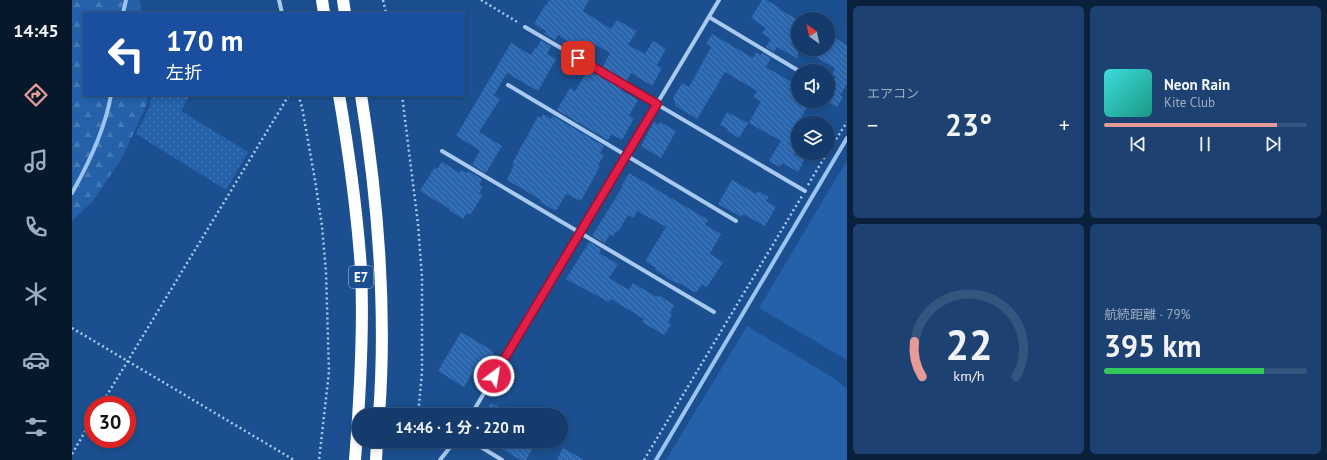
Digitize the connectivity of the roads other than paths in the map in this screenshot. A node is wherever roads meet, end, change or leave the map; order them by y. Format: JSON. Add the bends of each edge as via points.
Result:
{"nodes":[{"id":1,"x":279,"y":0,"type":"edge"},
{"id":2,"x":322,"y":0,"type":"edge"},
{"id":3,"x":343,"y":0,"type":"edge"},
{"id":4,"x":719,"y":0,"type":"edge"},
{"id":5,"x":282,"y":12,"type":"edge"},
{"id":6,"x":324,"y":12,"type":"edge"},
{"id":7,"x":346,"y":12,"type":"edge"},
{"id":8,"x":709,"y":17,"type":"junction"},
{"id":9,"x":525,"y":26,"type":"road end"},
{"id":10,"x":791,"y":66,"type":"edge"},
{"id":11,"x":508,"y":85,"type":"dead end"},
{"id":12,"x":339,"y":96,"type":"edge"},
{"id":13,"x":360,"y":96,"type":"edge"},
{"id":14,"x":657,"y":104,"type":"junction"},
{"id":15,"x":442,"y":151,"type":"dead end"},
{"id":16,"x":626,"y":156,"type":"junction"},
{"id":17,"x":804,"y":191,"type":"road end"},
{"id":18,"x":736,"y":221,"type":"dead end"},
{"id":19,"x":580,"y":233,"type":"junction"},
{"id":20,"x":714,"y":312,"type":"dead end"},
{"id":21,"x":379,"y":408,"type":"edge"},
{"id":22,"x":475,"y":408,"type":"edge"},
{"id":23,"x":377,"y":448,"type":"edge"},
{"id":24,"x":449,"y":448,"type":"edge"},
{"id":25,"x":482,"y":448,"type":"edge"},
{"id":26,"x":355,"y":460,"type":"edge"},
{"id":27,"x":376,"y":460,"type":"edge"},
{"id":28,"x":440,"y":460,"type":"edge"},
{"id":29,"x":502,"y":460,"type":"edge"}],
"edges":[{"from":1,"to":5,"type":"street"},
{"from":2,"to":6,"type":"highway"},
{"from":3,"to":7,"type":"highway"},
{"from":4,"to":8,"type":"street"},
{"from":8,"to":10,"type":"street"},
{"from":8,"to":14,"type":"street"},
{"from":9,"to":14,"type":"street"},
{"from":11,"to":16,"type":"street"},
{"from":12,"to":26,"type":"highway","number":"E7","via":[[355,201],[361,270],[359,407]]},
{"from":13,"to":21,"type":"highway","number":"E7","via":[[376,204],[381,270]]},
{"from":14,"to":16,"type":"street"},
{"from":14,"to":17,"type":"street"},
{"from":15,"to":19,"type":"street"},
{"from":16,"to":18,"type":"street"},
{"from":16,"to":19,"type":"street"},
{"from":19,"to":20,"type":"street"},
{"from":19,"to":22,"type":"street"},
{"from":23,"to":27,"type":"highway"},
{"from":24,"to":28,"type":"street"},
{"from":25,"to":29,"type":"street"}]}
